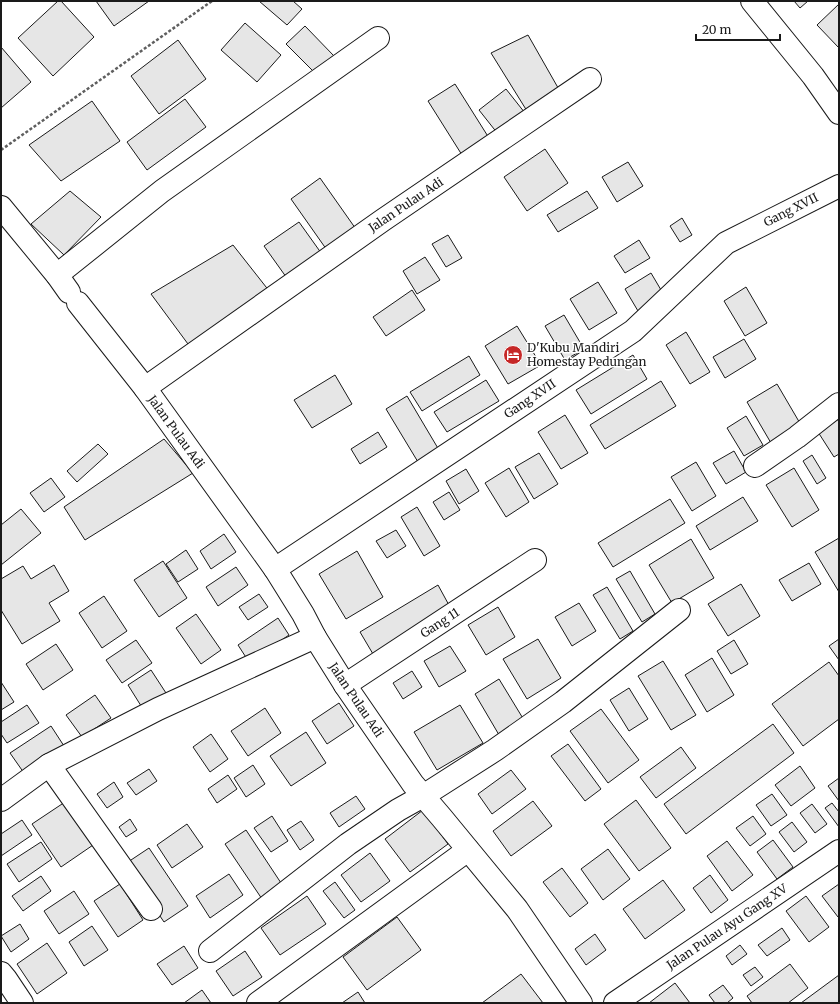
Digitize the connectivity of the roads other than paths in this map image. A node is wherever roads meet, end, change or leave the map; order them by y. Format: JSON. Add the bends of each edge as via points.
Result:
{"nodes":[{"id":1,"x":752,"y":1,"type":"edge"},
{"id":2,"x":378,"y":38,"type":"dead end"},
{"id":3,"x":590,"y":79,"type":"dead end"},
{"id":4,"x":839,"y":113,"type":"edge"},
{"id":5,"x":839,"y":186,"type":"edge"},
{"id":6,"x":1,"y":207,"type":"edge"},
{"id":7,"x":68,"y":290,"type":"junction"},
{"id":8,"x":145,"y":388,"type":"junction"},
{"id":9,"x":839,"y":404,"type":"edge"},
{"id":10,"x":755,"y":466,"type":"dead end"},
{"id":11,"x":535,"y":560,"type":"dead end"},
{"id":12,"x":275,"y":569,"type":"junction"},
{"id":13,"x":679,"y":610,"type":"dead end"},
{"id":14,"x":315,"y":637,"type":"junction"},
{"id":15,"x":345,"y":685,"type":"junction"},
{"id":16,"x":49,"y":765,"type":"junction"},
{"id":17,"x":423,"y":796,"type":"junction"},
{"id":18,"x":1,"y":800,"type":"edge"},
{"id":19,"x":468,"y":850,"type":"junction"},
{"id":20,"x":839,"y":851,"type":"edge"},
{"id":21,"x":150,"y":909,"type":"dead end"},
{"id":22,"x":210,"y":951,"type":"dead end"},
{"id":23,"x":1,"y":973,"type":"edge"},
{"id":24,"x":22,"y":1003,"type":"edge"},
{"id":25,"x":258,"y":1003,"type":"edge"},
{"id":26,"x":581,"y":1003,"type":"edge"},
{"id":27,"x":615,"y":1003,"type":"edge"}],
"edges":[{"from":1,"to":4,"type":"street","via":[[813,76]]},
{"from":2,"to":7,"type":"street","via":[[162,191]]},
{"from":3,"to":8,"type":"street","name":"Jalan Pulau Adi","via":[[382,220]]},
{"from":5,"to":12,"type":"street","name":"Gang XVII","via":[[726,243],[633,331]]},
{"from":6,"to":7,"type":"street","name":"Jalan Pulau Adi"},
{"from":7,"to":8,"type":"street","name":"Jalan Pulau Adi"},
{"from":8,"to":12,"type":"street","name":"Jalan Pulau Adi"},
{"from":9,"to":10,"type":"street"},
{"from":11,"to":15,"type":"street","name":"Gang 11"},
{"from":12,"to":14,"type":"street","name":"Jalan Pulau Adi"},
{"from":13,"to":17,"type":"street","via":[[563,702]]},
{"from":14,"to":15,"type":"street","name":"Jalan Pulau Adi"},
{"from":14,"to":16,"type":"street","via":[[158,709]]},
{"from":15,"to":17,"type":"street","name":"Jalan Pulau Adi"},
{"from":16,"to":18,"type":"street"},
{"from":16,"to":21,"type":"street"},
{"from":17,"to":19,"type":"street","name":"Jalan Pulau Adi"},
{"from":17,"to":22,"type":"street","via":[[348,844]]},
{"from":19,"to":25,"type":"street"},
{"from":19,"to":26,"type":"street","name":"Jalan Pulau Adi","via":[[517,909]]},
{"from":20,"to":27,"type":"street","name":"Jalan Pulau Ayu Gang XV"},
{"from":23,"to":24,"type":"street"}]}
